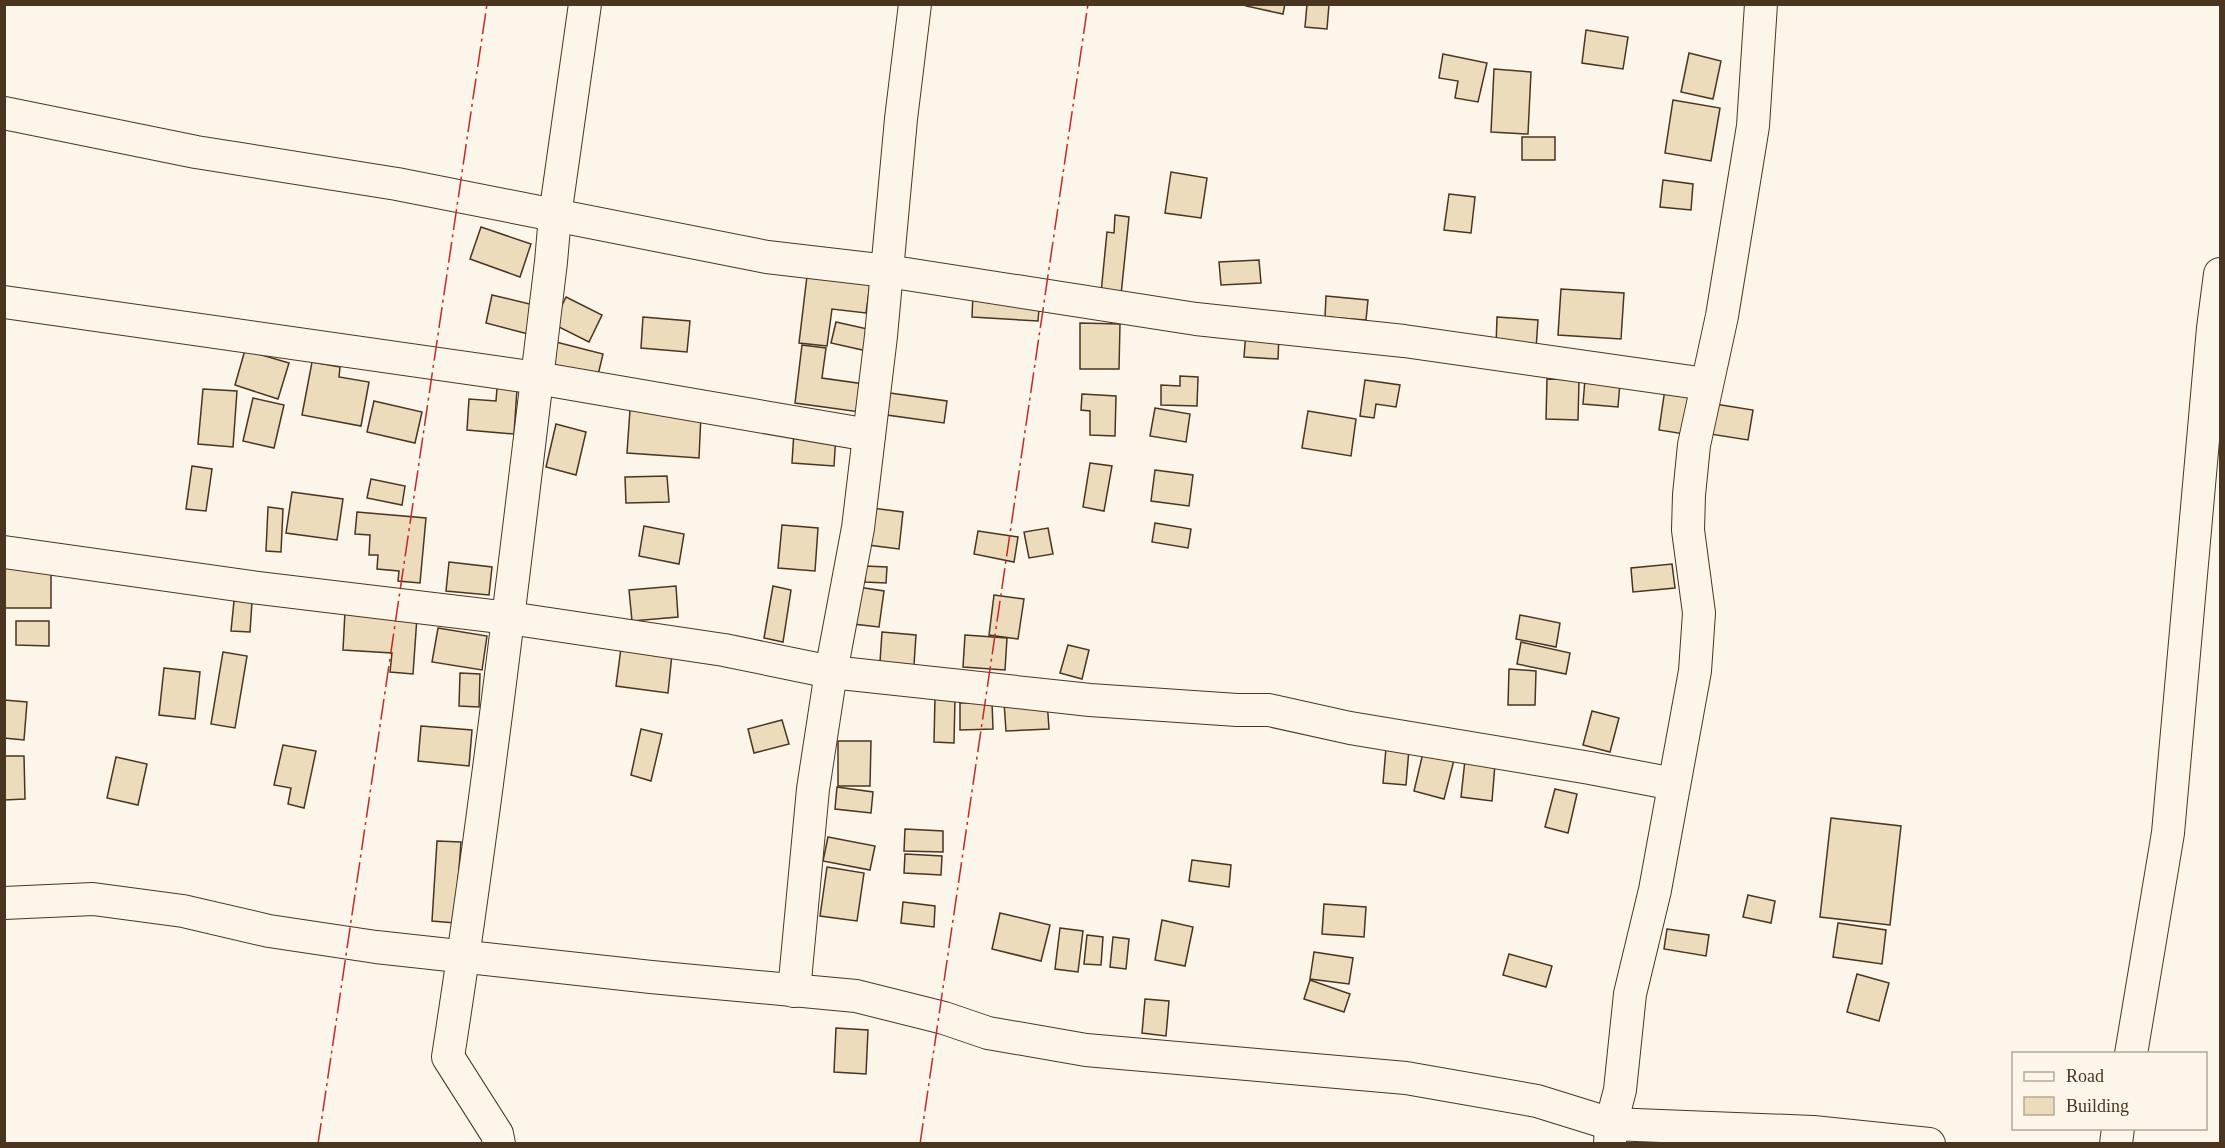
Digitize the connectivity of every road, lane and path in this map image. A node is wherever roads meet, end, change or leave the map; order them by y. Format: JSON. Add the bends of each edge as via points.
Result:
{"nodes":[{"id":1,"x":585,"y":4,"type":"edge"},
{"id":2,"x":915,"y":4,"type":"edge"},
{"id":3,"x":1761,"y":4,"type":"edge"},
{"id":4,"x":4,"y":113,"type":"edge"},
{"id":5,"x":555,"y":216,"type":"junction"},
{"id":6,"x":887,"y":271,"type":"junction"},
{"id":7,"x":2220,"y":273,"type":"edge"},
{"id":8,"x":4,"y":302,"type":"edge"},
{"id":9,"x":537,"y":378,"type":"junction"},
{"id":10,"x":1706,"y":384,"type":"junction"},
{"id":11,"x":869,"y":435,"type":"junction"},
{"id":12,"x":4,"y":552,"type":"edge"},
{"id":13,"x":509,"y":618,"type":"junction"},
{"id":14,"x":831,"y":672,"type":"junction"},
{"id":15,"x":1674,"y":784,"type":"junction"},
{"id":16,"x":4,"y":903,"type":"edge"},
{"id":17,"x":464,"y":957,"type":"junction"},
{"id":18,"x":794,"y":990,"type":"junction"},
{"id":19,"x":2131,"y":1052,"type":"edge"},
{"id":20,"x":1611,"y":1134,"type":"edge"},
{"id":21,"x":499,"y":1143,"type":"edge"},
{"id":22,"x":1929,"y":1143,"type":"edge"}],
"edges":[{"from":1,"to":5,"type":"street"},
{"from":2,"to":6,"type":"street"},
{"from":3,"to":10,"type":"street","via":[[1754,126],[1724,306]]},
{"from":4,"to":5,"type":"street","via":[[196,152],[397,184]]},
{"from":5,"to":6,"type":"street","via":[[768,257]]},
{"from":5,"to":9,"type":"street"},
{"from":6,"to":10,"type":"street","via":[[1196,319],[1404,341]]},
{"from":6,"to":11,"type":"street"},
{"from":7,"to":19,"type":"street","via":[[2168,833]]},
{"from":8,"to":9,"type":"street"},
{"from":9,"to":11,"type":"street"},
{"from":9,"to":13,"type":"street"},
{"from":10,"to":15,"type":"street","via":[[1689,495],[1688,530],[1699,614],[1695,671]]},
{"from":11,"to":14,"type":"street","via":[[858,528]]},
{"from":12,"to":13,"type":"street"},
{"from":13,"to":14,"type":"street","via":[[723,650]]},
{"from":13,"to":17,"type":"street"},
{"from":14,"to":15,"type":"street","via":[[1090,700],[1269,711]]},
{"from":14,"to":18,"type":"street","via":[[813,789]]},
{"from":15,"to":20,"type":"street","via":[[1655,890],[1630,994],[1620,1090]]},
{"from":16,"to":17,"type":"street","via":[[93,899],[183,910],[269,931]]},
{"from":17,"to":18,"type":"street"},
{"from":17,"to":21,"type":"street","via":[[448,1057]]},
{"from":18,"to":20,"type":"street","via":[[856,996],[944,1017],[988,1033],[1086,1050],[1406,1078],[1537,1101]]},
{"from":20,"to":22,"type":"street","via":[[1813,1131]]}]}
